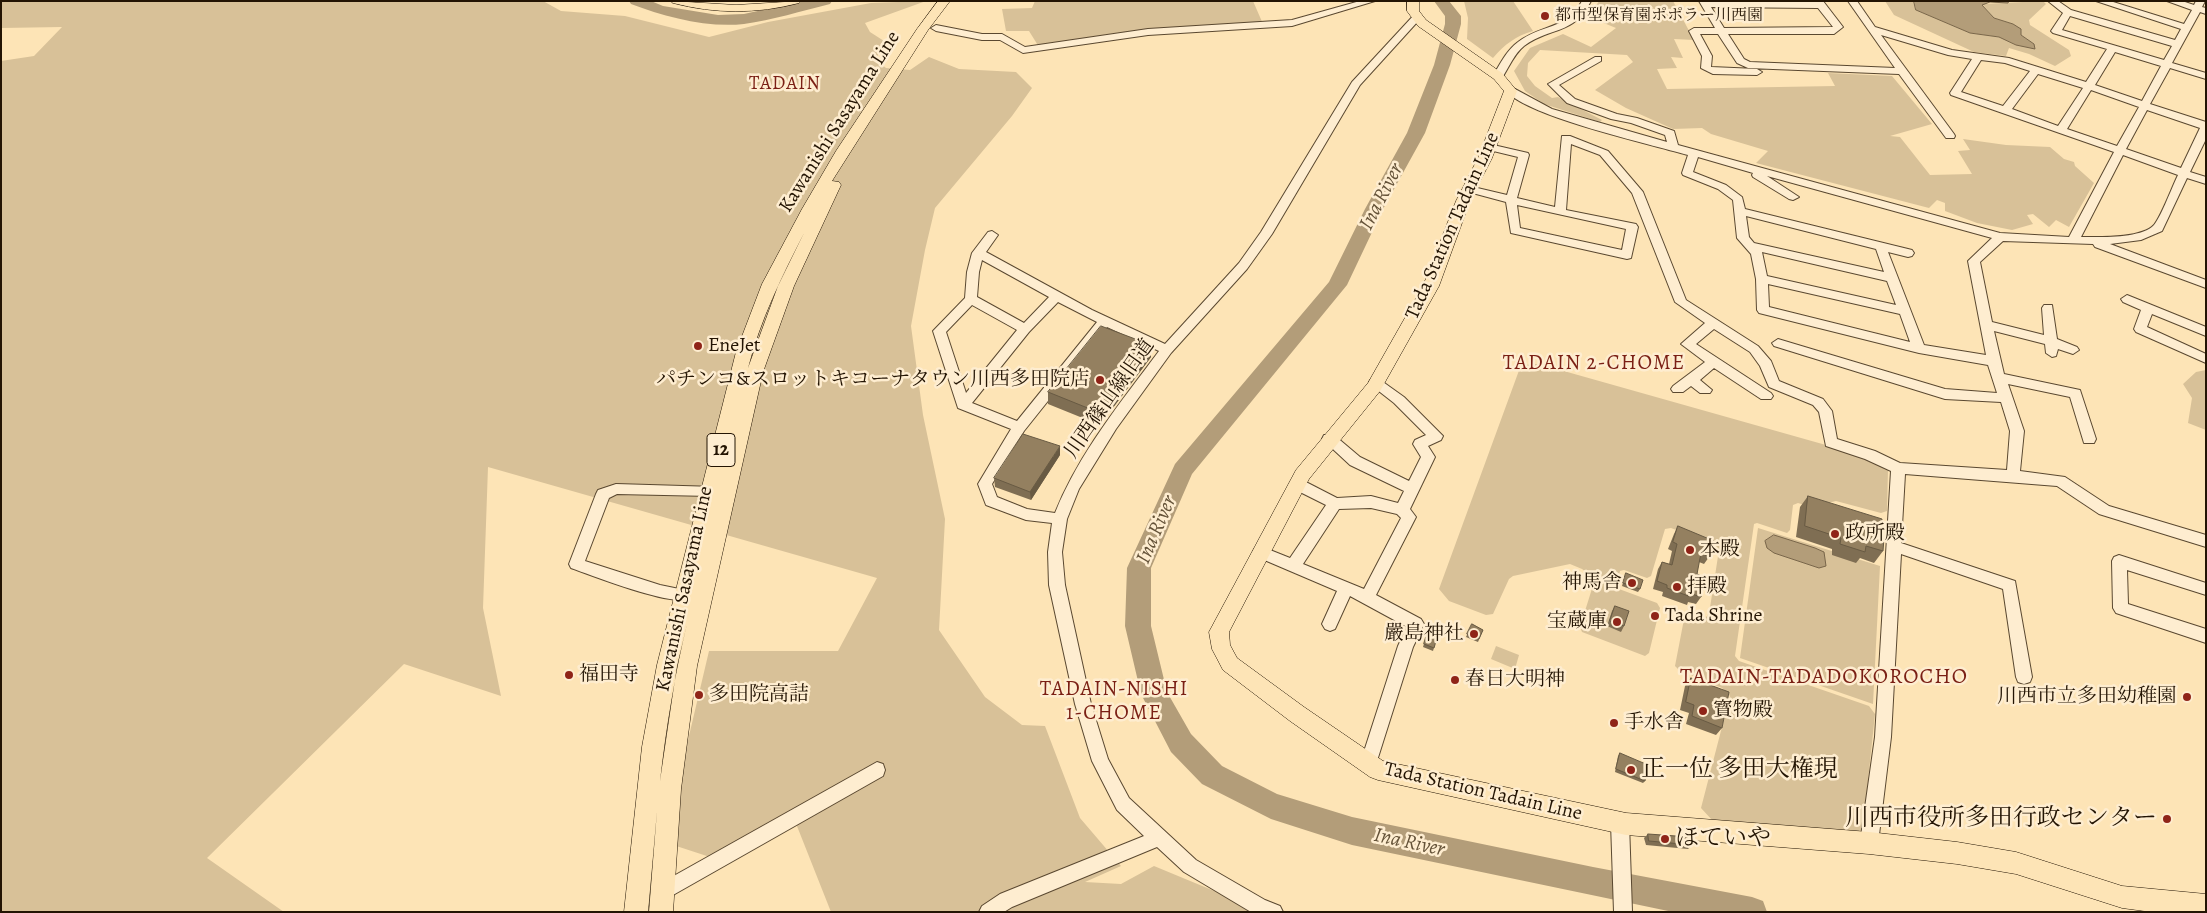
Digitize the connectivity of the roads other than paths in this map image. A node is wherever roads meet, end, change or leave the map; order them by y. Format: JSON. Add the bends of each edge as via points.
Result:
{"nodes":[{"id":1,"x":677,"y":1,"type":"edge"},
{"id":2,"x":795,"y":1,"type":"edge"},
{"id":3,"x":944,"y":1,"type":"edge"},
{"id":4,"x":957,"y":1,"type":"edge"},
{"id":5,"x":1365,"y":1,"type":"edge"},
{"id":6,"x":1370,"y":1,"type":"edge"},
{"id":7,"x":1413,"y":1,"type":"edge"},
{"id":8,"x":1587,"y":1,"type":"edge"},
{"id":9,"x":1852,"y":1,"type":"edge"},
{"id":10,"x":2052,"y":1,"type":"edge"},
{"id":11,"x":2100,"y":1,"type":"edge"},
{"id":12,"x":2171,"y":1,"type":"edge"},
{"id":13,"x":1704,"y":3,"type":"edge"},
{"id":14,"x":1820,"y":3,"type":"edge"},
{"id":15,"x":2201,"y":7,"type":"edge"},
{"id":16,"x":1348,"y":9,"type":"junction"},
{"id":17,"x":2068,"y":12,"type":"junction"},
{"id":18,"x":1419,"y":20,"type":"junction"},
{"id":19,"x":2186,"y":28,"type":"junction"},
{"id":20,"x":1872,"y":29,"type":"junction"},
{"id":21,"x":931,"y":30,"type":"junction"},
{"id":22,"x":1721,"y":30,"type":"junction"},
{"id":23,"x":2177,"y":44,"type":"junction"},
{"id":24,"x":2113,"y":48,"type":"junction"},
{"id":25,"x":1978,"y":57,"type":"junction"},
{"id":26,"x":1598,"y":59,"type":"dead end"},
{"id":27,"x":2167,"y":64,"type":"junction"},
{"id":28,"x":1761,"y":66,"type":"junction"},
{"id":29,"x":2036,"y":70,"type":"junction"},
{"id":30,"x":1902,"y":71,"type":"junction"},
{"id":31,"x":1498,"y":76,"type":"junction"},
{"id":32,"x":2206,"y":76,"type":"edge"},
{"id":33,"x":2088,"y":86,"type":"junction"},
{"id":34,"x":1511,"y":91,"type":"junction"},
{"id":35,"x":2146,"y":106,"type":"junction"},
{"id":36,"x":2006,"y":110,"type":"junction"},
{"id":37,"x":2206,"y":126,"type":"edge"},
{"id":38,"x":2061,"y":130,"type":"junction"},
{"id":39,"x":1950,"y":136,"type":"dead end"},
{"id":40,"x":1489,"y":147,"type":"junction"},
{"id":41,"x":1673,"y":148,"type":"junction"},
{"id":42,"x":2119,"y":150,"type":"junction"},
{"id":43,"x":1694,"y":153,"type":"junction"},
{"id":44,"x":1744,"y":167,"type":"junction"},
{"id":45,"x":2183,"y":172,"type":"junction"},
{"id":46,"x":2206,"y":180,"type":"edge"},
{"id":47,"x":1469,"y":189,"type":"junction"},
{"id":48,"x":1793,"y":197,"type":"dead end"},
{"id":49,"x":1512,"y":200,"type":"junction"},
{"id":50,"x":1740,"y":211,"type":"junction"},
{"id":51,"x":1560,"y":212,"type":"junction"},
{"id":52,"x":992,"y":235,"type":"dead end"},
{"id":53,"x":2000,"y":236,"type":"junction"},
{"id":54,"x":2073,"y":241,"type":"junction"},
{"id":55,"x":2092,"y":241,"type":"junction"},
{"id":56,"x":1880,"y":245,"type":"junction"},
{"id":57,"x":1751,"y":246,"type":"junction"},
{"id":58,"x":1908,"y":252,"type":"dead end"},
{"id":59,"x":978,"y":253,"type":"junction"},
{"id":60,"x":1892,"y":278,"type":"junction"},
{"id":61,"x":1762,"y":279,"type":"junction"},
{"id":62,"x":2206,"y":284,"type":"edge"},
{"id":63,"x":1057,"y":296,"type":"junction"},
{"id":64,"x":971,"y":299,"type":"junction"},
{"id":65,"x":2127,"y":299,"type":"dead end"},
{"id":66,"x":2048,"y":308,"type":"dead end"},
{"id":67,"x":2148,"y":308,"type":"junction"},
{"id":68,"x":1905,"y":311,"type":"junction"},
{"id":69,"x":1105,"y":321,"type":"junction"},
{"id":70,"x":1713,"y":323,"type":"junction"},
{"id":71,"x":1986,"y":325,"type":"junction"},
{"id":72,"x":1025,"y":329,"type":"junction"},
{"id":73,"x":2206,"y":332,"type":"edge"},
{"id":74,"x":1778,"y":343,"type":"dead end"},
{"id":75,"x":2051,"y":347,"type":"junction"},
{"id":76,"x":1167,"y":350,"type":"junction"},
{"id":77,"x":1920,"y":350,"type":"junction"},
{"id":78,"x":2073,"y":350,"type":"dead end"},
{"id":79,"x":2206,"y":359,"type":"edge"},
{"id":80,"x":1993,"y":361,"type":"junction"},
{"id":81,"x":1714,"y":362,"type":"junction"},
{"id":82,"x":1999,"y":378,"type":"junction"},
{"id":83,"x":1691,"y":380,"type":"junction"},
{"id":84,"x":1376,"y":382,"type":"junction"},
{"id":85,"x":1678,"y":389,"type":"dead end"},
{"id":86,"x":1705,"y":390,"type":"dead end"},
{"id":87,"x":1766,"y":396,"type":"dead end"},
{"id":88,"x":2006,"y":398,"type":"junction"},
{"id":89,"x":963,"y":405,"type":"junction"},
{"id":90,"x":1019,"y":427,"type":"junction"},
{"id":91,"x":1329,"y":439,"type":"junction"},
{"id":92,"x":2089,"y":439,"type":"dead end"},
{"id":93,"x":1898,"y":468,"type":"junction"},
{"id":94,"x":2013,"y":476,"type":"junction"},
{"id":95,"x":1297,"y":484,"type":"junction"},
{"id":96,"x":1412,"y":488,"type":"junction"},
{"id":97,"x":711,"y":491,"type":"junction"},
{"id":98,"x":1335,"y":503,"type":"junction"},
{"id":99,"x":1402,"y":510,"type":"junction"},
{"id":100,"x":1060,"y":519,"type":"junction"},
{"id":101,"x":2206,"y":541,"type":"edge"},
{"id":102,"x":1894,"y":546,"type":"junction"},
{"id":103,"x":1260,"y":552,"type":"junction"},
{"id":104,"x":1294,"y":565,"type":"junction"},
{"id":105,"x":1346,"y":588,"type":"junction"},
{"id":106,"x":2206,"y":589,"type":"edge"},
{"id":107,"x":684,"y":595,"type":"junction"},
{"id":108,"x":1367,"y":597,"type":"junction"},
{"id":109,"x":1330,"y":624,"type":"dead end"},
{"id":110,"x":2206,"y":636,"type":"edge"},
{"id":111,"x":2024,"y":677,"type":"dead end"},
{"id":112,"x":1368,"y":764,"type":"junction"},
{"id":113,"x":877,"y":770,"type":"dead end"},
{"id":114,"x":1620,"y":832,"type":"junction"},
{"id":115,"x":1158,"y":838,"type":"junction"},
{"id":116,"x":1869,"y":843,"type":"junction"},
{"id":117,"x":662,"y":892,"type":"junction"},
{"id":118,"x":2206,"y":906,"type":"edge"},
{"id":119,"x":633,"y":910,"type":"edge"},
{"id":120,"x":661,"y":912,"type":"edge"},
{"id":121,"x":988,"y":912,"type":"edge"},
{"id":122,"x":1274,"y":912,"type":"edge"},
{"id":123,"x":1623,"y":912,"type":"edge"}],
"edges":[{"from":1,"to":2,"type":"main road","via":[[701,7],[746,10]]},
{"from":3,"to":21,"type":"main road","name":"Kawanishi Sasayama Line","number":"12"},
{"from":4,"to":21,"type":"main road","name":"Kawanishi Sasayama Line","number":"12"},
{"from":5,"to":16,"type":"street"},
{"from":6,"to":16,"type":"street"},
{"from":7,"to":18,"type":"main road","via":[[1413,11]]},
{"from":8,"to":31,"type":"street","via":[[1572,21],[1522,43]]},
{"from":9,"to":20,"type":"street"},
{"from":10,"to":17,"type":"street"},
{"from":11,"to":19,"type":"street"},
{"from":12,"to":15,"type":"street"},
{"from":13,"to":14,"type":"street"},
{"from":13,"to":22,"type":"street"},
{"from":14,"to":22,"type":"street","via":[[1838,27],[1834,31]]},
{"from":15,"to":19,"type":"street"},
{"from":16,"to":21,"type":"street","via":[[1292,23],[1148,32],[1023,50],[1002,37]]},
{"from":17,"to":23,"type":"street"},
{"from":17,"to":24,"type":"street","via":[[2056,31]]},
{"from":18,"to":31,"type":"main road"},
{"from":18,"to":76,"type":"street","name":"川西篠山線旧道","via":[[1356,84],[1266,234],[1243,266]]},
{"from":19,"to":23,"type":"street"},
{"from":20,"to":25,"type":"street","via":[[1933,48]]},
{"from":20,"to":30,"type":"street"},
{"from":21,"to":97,"type":"main road","name":"Kawanishi Sasayama Line","number":"12","via":[[843,151],[770,284],[744,352]]},
{"from":21,"to":117,"type":"main road","name":"Kawanishi Sasayama Line","number":"12","via":[[839,176],[786,286],[755,372],[687,666],[670,789]]},
{"from":22,"to":28,"type":"street","via":[[1740,61]]},
{"from":22,"to":28,"type":"street","via":[[1694,31],[1707,56],[1706,68],[1713,71],[1764,72]]},
{"from":23,"to":27,"type":"street"},
{"from":24,"to":27,"type":"street"},
{"from":24,"to":33,"type":"street"},
{"from":25,"to":29,"type":"street","via":[[2006,60]]},
{"from":25,"to":36,"type":"street","via":[[1955,92]]},
{"from":26,"to":41,"type":"street","via":[[1553,84],[1572,101],[1670,133]]},
{"from":27,"to":32,"type":"street"},
{"from":27,"to":35,"type":"street"},
{"from":28,"to":30,"type":"street"},
{"from":29,"to":33,"type":"street"},
{"from":29,"to":36,"type":"street"},
{"from":30,"to":39,"type":"street"},
{"from":31,"to":34,"type":"main road"},
{"from":33,"to":35,"type":"street"},
{"from":33,"to":38,"type":"street"},
{"from":34,"to":40,"type":"main road","name":"Tada Station Tadain Line"},
{"from":34,"to":41,"type":"street","via":[[1548,111]]},
{"from":35,"to":37,"type":"street"},
{"from":35,"to":42,"type":"street"},
{"from":36,"to":38,"type":"street"},
{"from":37,"to":45,"type":"street"},
{"from":38,"to":42,"type":"street"},
{"from":40,"to":47,"type":"main road","name":"Tada Station Tadain Line"},
{"from":40,"to":49,"type":"street","via":[[1524,155]]},
{"from":41,"to":43,"type":"street"},
{"from":42,"to":45,"type":"street"},
{"from":42,"to":54,"type":"street"},
{"from":43,"to":44,"type":"street"},
{"from":43,"to":50,"type":"street","via":[[1687,173],[1722,187],[1738,199]]},
{"from":44,"to":48,"type":"street"},
{"from":44,"to":53,"type":"street"},
{"from":45,"to":46,"type":"street"},
{"from":45,"to":55,"type":"street","via":[[2158,228],[2141,236]]},
{"from":47,"to":49,"type":"street"},
{"from":47,"to":84,"type":"main road","name":"Tada Station Tadain Line","via":[[1431,286]]},
{"from":49,"to":51,"type":"street"},
{"from":49,"to":51,"type":"street","via":[[1515,230],[1627,255],[1632,227]]},
{"from":50,"to":56,"type":"street"},
{"from":50,"to":57,"type":"street","via":[[1743,238]]},
{"from":51,"to":70,"type":"street","via":[[1566,138],[1604,153],[1637,192],[1680,302]]},
{"from":52,"to":59,"type":"street"},
{"from":53,"to":54,"type":"street"},
{"from":53,"to":71,"type":"street","via":[[1974,261]]},
{"from":54,"to":55,"type":"street"},
{"from":55,"to":62,"type":"street"},
{"from":56,"to":58,"type":"street"},
{"from":56,"to":60,"type":"street"},
{"from":57,"to":60,"type":"street"},
{"from":57,"to":61,"type":"street","via":[[1757,253]]},
{"from":59,"to":63,"type":"street"},
{"from":59,"to":64,"type":"street","via":[[971,282]]},
{"from":60,"to":68,"type":"street"},
{"from":61,"to":68,"type":"street"},
{"from":61,"to":77,"type":"street","via":[[1763,310]]},
{"from":63,"to":69,"type":"street"},
{"from":63,"to":72,"type":"street"},
{"from":64,"to":72,"type":"street"},
{"from":64,"to":89,"type":"street","via":[[939,331]]},
{"from":65,"to":67,"type":"street"},
{"from":66,"to":75,"type":"street"},
{"from":67,"to":73,"type":"street"},
{"from":67,"to":79,"type":"street","via":[[2140,329]]},
{"from":68,"to":77,"type":"street"},
{"from":69,"to":76,"type":"street"},
{"from":69,"to":90,"type":"street"},
{"from":70,"to":81,"type":"street","via":[[1688,344]]},
{"from":70,"to":93,"type":"street","via":[[1754,349],[1766,364],[1774,384],[1818,402],[1825,411],[1831,442]]},
{"from":71,"to":75,"type":"street"},
{"from":71,"to":80,"type":"street"},
{"from":72,"to":89,"type":"street"},
{"from":74,"to":88,"type":"street","via":[[1898,374],[1943,399]]},
{"from":75,"to":78,"type":"street"},
{"from":76,"to":100,"type":"street","name":"川西篠山線旧道","via":[[1111,425],[1072,488]]},
{"from":77,"to":80,"type":"street"},
{"from":80,"to":82,"type":"street"},
{"from":81,"to":83,"type":"street"},
{"from":81,"to":87,"type":"street"},
{"from":82,"to":88,"type":"street"},
{"from":82,"to":92,"type":"street","via":[[2075,393]]},
{"from":83,"to":85,"type":"street"},
{"from":83,"to":86,"type":"street"},
{"from":84,"to":91,"type":"main road","name":"Tada Station Tadain Line"},
{"from":84,"to":96,"type":"street","via":[[1436,436],[1420,444],[1428,457]]},
{"from":88,"to":94,"type":"street","via":[[2017,431]]},
{"from":89,"to":90,"type":"street"},
{"from":90,"to":100,"type":"street","via":[[985,484],[991,501],[1026,514]]},
{"from":91,"to":95,"type":"main road","name":"Tada Station Tadain Line"},
{"from":91,"to":96,"type":"street","via":[[1354,461]]},
{"from":93,"to":94,"type":"street"},
{"from":93,"to":102,"type":"street"},
{"from":94,"to":101,"type":"street","via":[[2060,481],[2104,510]]},
{"from":95,"to":98,"type":"street"},
{"from":95,"to":103,"type":"main road","name":"Tada Station Tadain Line"},
{"from":96,"to":99,"type":"street"},
{"from":97,"to":107,"type":"main road","name":"Kawanishi Sasayama Line","number":"12"},
{"from":97,"to":107,"type":"street","via":[[616,489],[603,494],[576,564],[660,591]]},
{"from":98,"to":99,"type":"street","via":[[1371,502]]},
{"from":98,"to":104,"type":"street"},
{"from":99,"to":108,"type":"street","via":[[1408,517]]},
{"from":100,"to":115,"type":"street","name":"川西篠山線旧道","via":[[1055,552],[1057,585],[1083,704],[1100,762],[1123,804]]},
{"from":102,"to":111,"type":"street","via":[[2010,585]]},
{"from":102,"to":116,"type":"street","via":[[1883,737]]},
{"from":103,"to":104,"type":"street"},
{"from":103,"to":112,"type":"main road","name":"Tada Station Tadain Line","via":[[1218,632],[1225,657],[1230,664]]},
{"from":104,"to":105,"type":"street"},
{"from":105,"to":108,"type":"street"},
{"from":105,"to":109,"type":"street"},
{"from":106,"to":110,"type":"street","via":[[2118,561],[2121,608]]},
{"from":107,"to":119,"type":"main road","name":"Kawanishi Sasayama Line","number":"12","via":[[667,665],[653,747]]},
{"from":108,"to":112,"type":"street","via":[[1416,624]]},
{"from":112,"to":114,"type":"main road","name":"Tada Station Tadain Line","via":[[1378,770]]},
{"from":113,"to":117,"type":"street"},
{"from":114,"to":116,"type":"main road","name":"Tada Station Tadain Line"},
{"from":114,"to":123,"type":"street"},
{"from":115,"to":121,"type":"street","via":[[1006,900]]},
{"from":115,"to":122,"type":"street","name":"川西篠山線旧道","via":[[1190,866]]},
{"from":116,"to":118,"type":"main road","name":"Tada Station Tadain Line","via":[[2016,863],[2122,897]]},
{"from":117,"to":119,"type":"street"},
{"from":117,"to":120,"type":"main road","name":"Kawanishi Sasayama Line","number":"12"}]}
